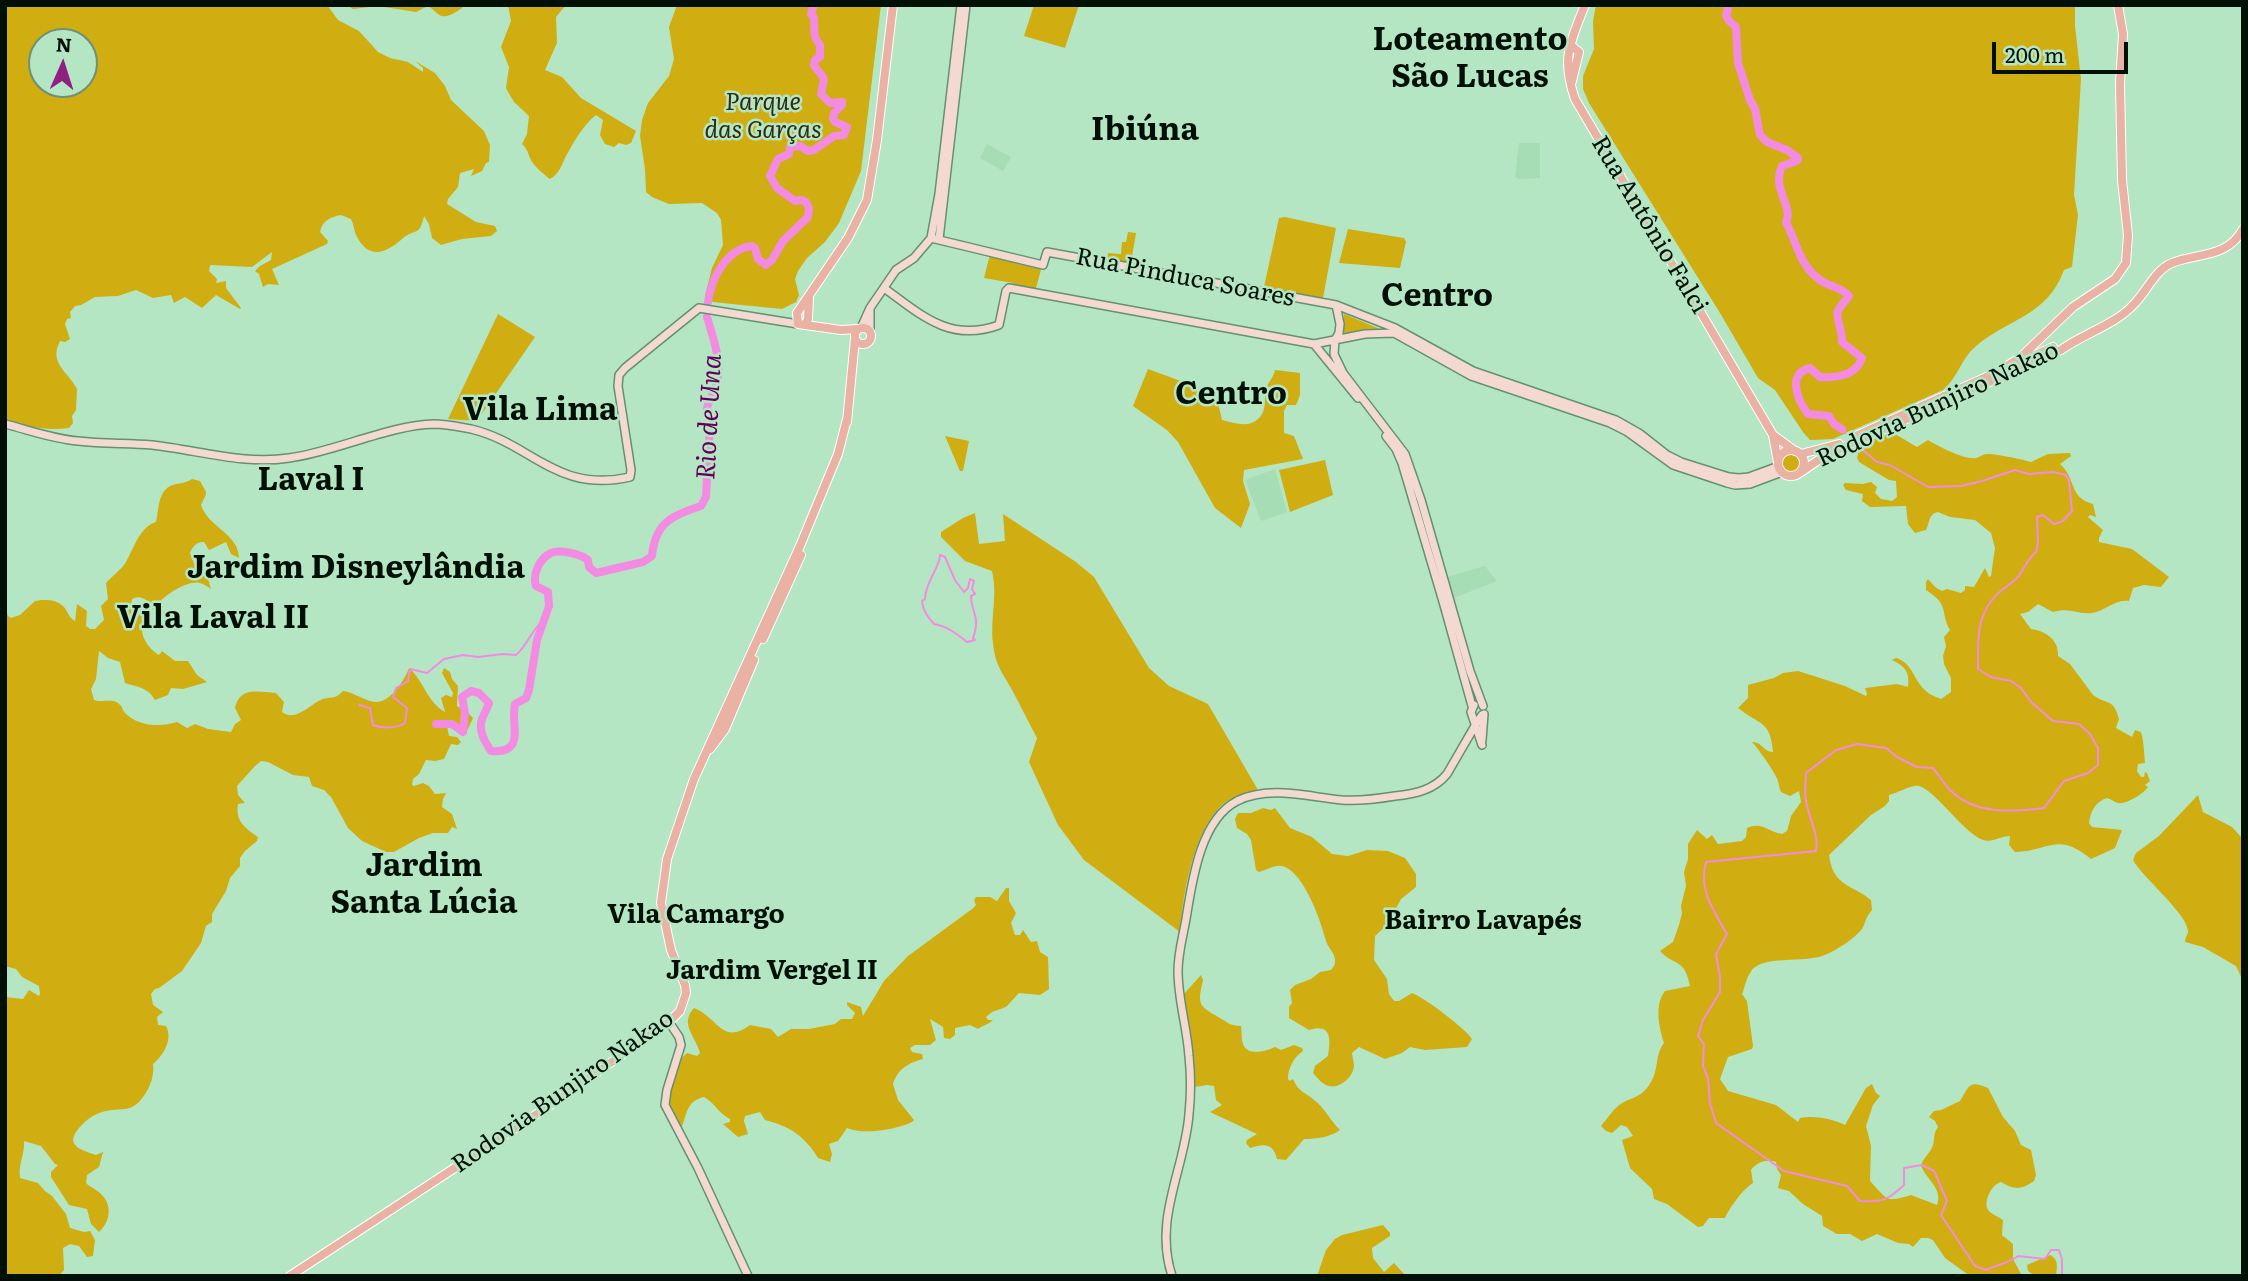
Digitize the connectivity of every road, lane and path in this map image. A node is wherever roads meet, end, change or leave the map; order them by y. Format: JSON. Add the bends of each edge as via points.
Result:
{"nodes":[{"id":1,"x":893,"y":5,"type":"edge"},
{"id":2,"x":961,"y":5,"type":"edge"},
{"id":3,"x":966,"y":5,"type":"edge"},
{"id":4,"x":1585,"y":5,"type":"edge"},
{"id":5,"x":2118,"y":5,"type":"edge"},
{"id":6,"x":959,"y":42,"type":"junction"},
{"id":7,"x":2243,"y":229,"type":"edge"},
{"id":8,"x":935,"y":238,"type":"junction"},
{"id":9,"x":884,"y":288,"type":"junction"},
{"id":10,"x":809,"y":293,"type":"junction"},
{"id":11,"x":1336,"y":305,"type":"junction"},
{"id":12,"x":796,"y":313,"type":"junction"},
{"id":13,"x":808,"y":314,"type":"junction"},
{"id":14,"x":778,"y":321,"type":"junction"},
{"id":15,"x":802,"y":325,"type":"junction"},
{"id":16,"x":819,"y":327,"type":"junction"},
{"id":17,"x":860,"y":333,"type":"junction"},
{"id":18,"x":2076,"y":339,"type":"junction"},
{"id":19,"x":1335,"y":340,"type":"junction"},
{"id":20,"x":2039,"y":340,"type":"junction"},
{"id":21,"x":868,"y":342,"type":"junction"},
{"id":22,"x":1314,"y":344,"type":"junction"},
{"id":23,"x":2027,"y":359,"type":"junction"},
{"id":24,"x":852,"y":365,"type":"junction"},
{"id":25,"x":1999,"y":371,"type":"junction"},
{"id":26,"x":1472,"y":373,"type":"junction"},
{"id":27,"x":1983,"y":385,"type":"junction"},
{"id":28,"x":5,"y":424,"type":"edge"},
{"id":29,"x":1773,"y":435,"type":"junction"},
{"id":30,"x":1798,"y":452,"type":"junction"},
{"id":31,"x":1402,"y":455,"type":"junction"},
{"id":32,"x":1780,"y":467,"type":"junction"},
{"id":33,"x":1801,"y":471,"type":"junction"},
{"id":34,"x":1467,"y":672,"type":"junction"},
{"id":35,"x":1472,"y":711,"type":"junction"},
{"id":36,"x":1483,"y":712,"type":"junction"},
{"id":37,"x":1476,"y":724,"type":"junction"},
{"id":38,"x":1462,"y":747,"type":"junction"},
{"id":39,"x":669,"y":1022,"type":"junction"},
{"id":40,"x":290,"y":1276,"type":"edge"},
{"id":41,"x":748,"y":1276,"type":"edge"},
{"id":42,"x":1172,"y":1276,"type":"edge"}],
"edges":[{"from":1,"to":10,"type":"main road","via":[[867,200],[848,238]]},
{"from":2,"to":6,"type":"main road"},
{"from":3,"to":6,"type":"main road"},
{"from":4,"to":29,"type":"main road","name":"Rua Antônio Falci","via":[[1569,47],[1579,52],[1573,75],[1575,99]]},
{"from":5,"to":20,"type":"main road","via":[[2123,34],[2122,180],[2128,258],[2119,275],[2073,307]]},
{"from":6,"to":8,"type":"main road"},
{"from":7,"to":18,"type":"main road","name":"Rodovia Bunjiro Nakao","via":[[2221,251],[2169,264],[2133,306]]},
{"from":8,"to":9,"type":"main road","via":[[896,270]]},
{"from":8,"to":11,"type":"main road","name":"Rua Pinduca Soares","via":[[1043,265],[1047,252]]},
{"from":9,"to":17,"type":"main road"},
{"from":9,"to":22,"type":"main road","via":[[948,329],[970,331],[999,325],[1007,289]]},
{"from":10,"to":12,"type":"main road"},
{"from":10,"to":13,"type":"main road"},
{"from":11,"to":19,"type":"main road","via":[[1340,324]]},
{"from":11,"to":26,"type":"main road","name":"Rua Pinduca Soares","via":[[1395,328]]},
{"from":12,"to":13,"type":"main road"},
{"from":12,"to":14,"type":"main road"},
{"from":12,"to":15,"type":"main road"},
{"from":13,"to":15,"type":"main road"},
{"from":13,"to":16,"type":"main road"},
{"from":14,"to":15,"type":"main road"},
{"from":14,"to":28,"type":"main road","via":[[699,308],[625,368],[618,386],[630,477],[566,475],[492,436],[436,424],[269,459],[75,441]]},
{"from":15,"to":16,"type":"main road"},
{"from":16,"to":17,"type":"main road"},
{"from":17,"to":21,"type":"main road","via":[[871,338]]},
{"from":17,"to":21,"type":"main road","via":[[859,343]]},
{"from":17,"to":24,"type":"main road","name":"Rodovia Bunjiro Nakao"},
{"from":18,"to":23,"type":"main road","name":"Rodovia Bunjiro Nakao"},
{"from":18,"to":27,"type":"main road","name":"Rodovia Bunjiro Nakao"},
{"from":19,"to":22,"type":"main road"},
{"from":19,"to":26,"type":"main road","via":[[1394,333]]},
{"from":19,"to":31,"type":"main road","via":[[1339,366]]},
{"from":20,"to":23,"type":"main road"},
{"from":20,"to":25,"type":"main road"},
{"from":21,"to":24,"type":"main road"},
{"from":22,"to":31,"type":"main road"},
{"from":23,"to":25,"type":"main road","name":"Rodovia Bunjiro Nakao"},
{"from":23,"to":27,"type":"main road"},
{"from":24,"to":39,"type":"main road","name":"Rodovia Bunjiro Nakao","via":[[845,448],[725,729],[706,753],[694,779],[667,859],[661,903],[686,993],[680,1011]]},
{"from":25,"to":30,"type":"main road","name":"Rodovia Bunjiro Nakao","via":[[1841,443]]},
{"from":26,"to":32,"type":"main road","via":[[1616,420],[1672,459],[1707,471],[1739,478]]},
{"from":26,"to":32,"type":"main road","via":[[1610,423],[1673,465],[1725,485],[1749,484]]},
{"from":27,"to":33,"type":"main road","name":"Rodovia Bunjiro Nakao","via":[[1826,455]]},
{"from":29,"to":30,"type":"main road","name":"Rua Antônio Falci"},
{"from":29,"to":32,"type":"main road","name":"Rua Antônio Falci"},
{"from":30,"to":32,"type":"main road","via":[[1786,451],[1780,457]]},
{"from":30,"to":33,"type":"main road","via":[[1804,463]]},
{"from":31,"to":34,"type":"main road"},
{"from":32,"to":33,"type":"main road","via":[[1791,476]]},
{"from":34,"to":35,"type":"main road"},
{"from":34,"to":36,"type":"main road"},
{"from":35,"to":36,"type":"main road","via":[[1478,718]]},
{"from":35,"to":36,"type":"main road","via":[[1477,704]]},
{"from":35,"to":37,"type":"main road"},
{"from":35,"to":38,"type":"main road"},
{"from":36,"to":37,"type":"main road"},
{"from":36,"to":37,"type":"main road","via":[[1482,744]]},
{"from":37,"to":38,"type":"main road"},
{"from":38,"to":42,"type":"main road","via":[[1442,781],[1409,795],[1344,800],[1283,793],[1240,799],[1222,812],[1208,836],[1196,864],[1178,960],[1190,1096],[1167,1220]]},
{"from":39,"to":40,"type":"main road","name":"Rodovia Bunjiro Nakao"},
{"from":39,"to":41,"type":"main road","via":[[681,1045],[665,1105]]}]}
